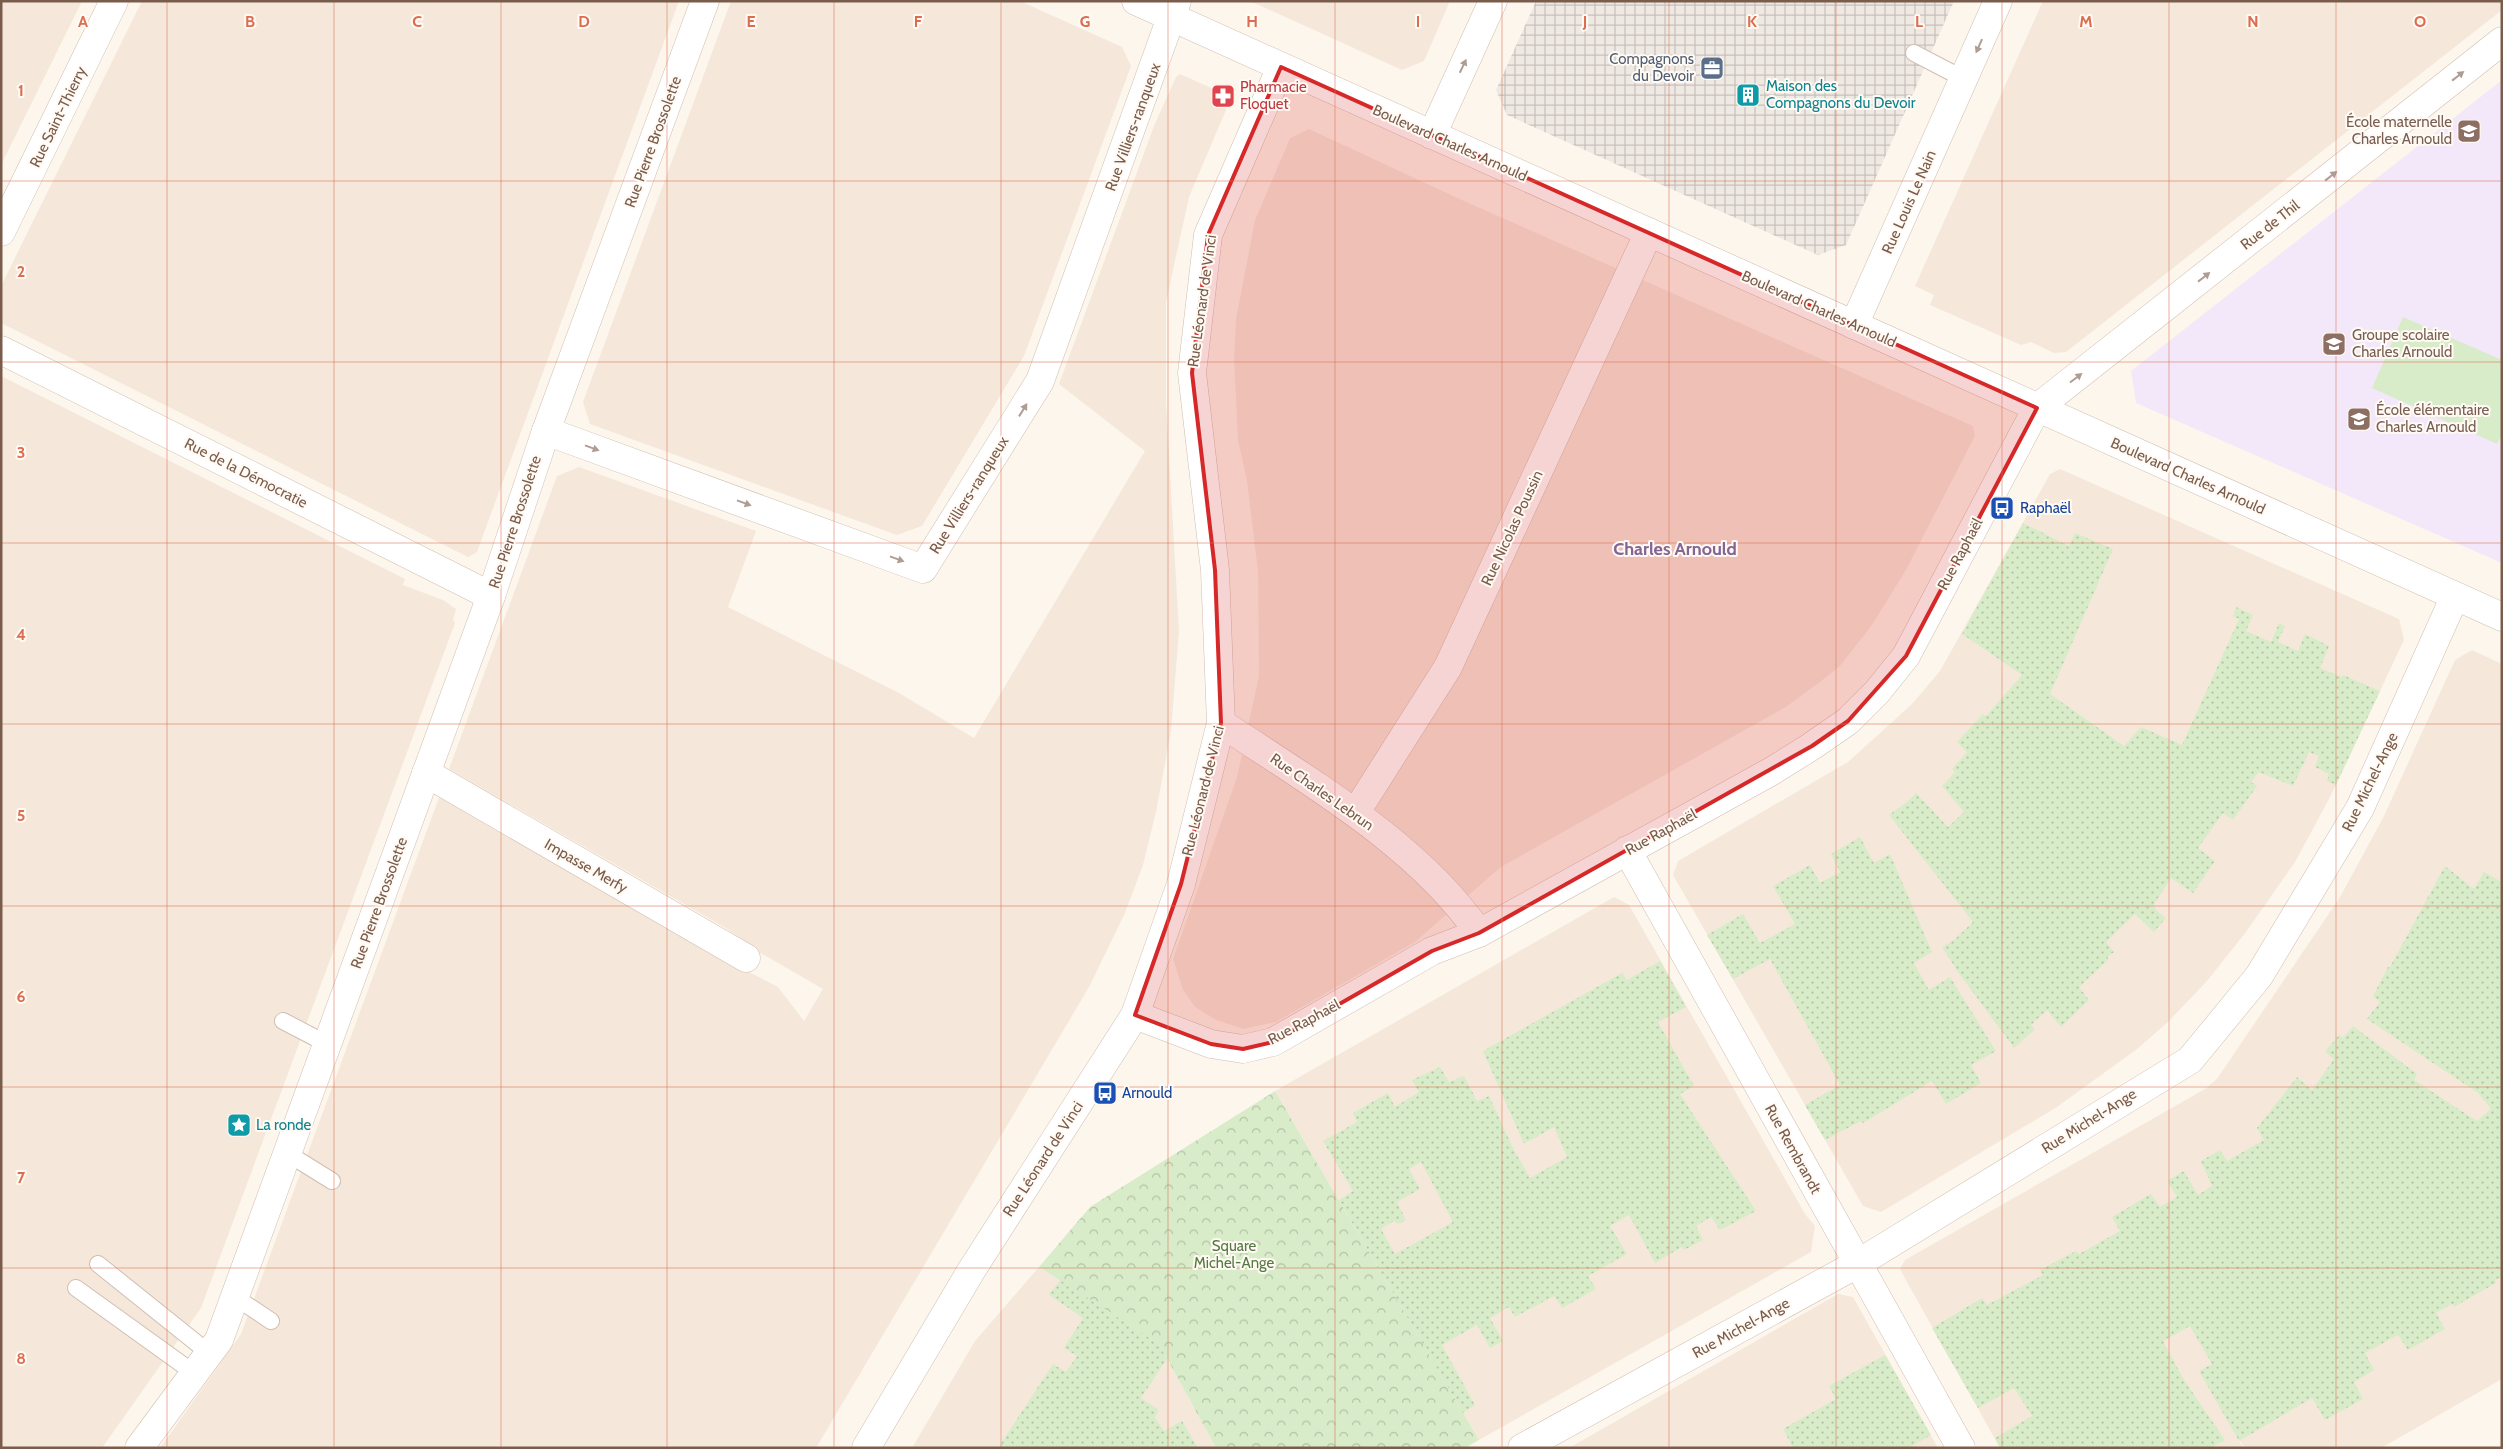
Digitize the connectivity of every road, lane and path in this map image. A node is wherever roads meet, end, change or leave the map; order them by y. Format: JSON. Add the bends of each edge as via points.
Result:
{"nodes":[{"id":1,"x":114,"y":1,"type":"edge"},
{"id":2,"x":706,"y":1,"type":"edge"},
{"id":3,"x":1136,"y":1,"type":"edge"},
{"id":4,"x":1493,"y":1,"type":"edge"},
{"id":5,"x":1998,"y":1,"type":"edge"},
{"id":6,"x":1174,"y":9,"type":"edge"},
{"id":7,"x":2502,"y":41,"type":"edge"},
{"id":8,"x":1914,"y":54,"type":"dead end"},
{"id":9,"x":1281,"y":67,"type":"junction"},
{"id":10,"x":1964,"y":79,"type":"junction"},
{"id":11,"x":1432,"y":135,"type":"junction"},
{"id":12,"x":1,"y":232,"type":"edge"},
{"id":13,"x":1648,"y":232,"type":"junction"},
{"id":14,"x":1854,"y":325,"type":"junction"},
{"id":15,"x":1,"y":350,"type":"edge"},
{"id":16,"x":2038,"y":408,"type":"junction"},
{"id":17,"x":546,"y":431,"type":"junction"},
{"id":18,"x":491,"y":596,"type":"junction"},
{"id":19,"x":2455,"y":596,"type":"junction"},
{"id":20,"x":2502,"y":617,"type":"edge"},
{"id":21,"x":1221,"y":723,"type":"junction"},
{"id":22,"x":426,"y":773,"type":"junction"},
{"id":23,"x":1356,"y":812,"type":"junction"},
{"id":24,"x":1627,"y":850,"type":"junction"},
{"id":25,"x":1480,"y":933,"type":"junction"},
{"id":26,"x":746,"y":958,"type":"dead end"},
{"id":27,"x":1135,"y":1015,"type":"junction"},
{"id":28,"x":283,"y":1021,"type":"dead end"},
{"id":29,"x":327,"y":1044,"type":"junction"},
{"id":30,"x":287,"y":1153,"type":"junction"},
{"id":31,"x":332,"y":1181,"type":"dead end"},
{"id":32,"x":98,"y":1264,"type":"dead end"},
{"id":33,"x":1857,"y":1264,"type":"junction"},
{"id":34,"x":76,"y":1288,"type":"dead end"},
{"id":35,"x":235,"y":1297,"type":"junction"},
{"id":36,"x":271,"y":1321,"type":"dead end"},
{"id":37,"x":202,"y":1363,"type":"junction"},
{"id":38,"x":138,"y":1448,"type":"edge"},
{"id":39,"x":866,"y":1448,"type":"edge"},
{"id":40,"x":1522,"y":1448,"type":"edge"},
{"id":41,"x":1961,"y":1448,"type":"edge"}],
"edges":[{"from":1,"to":12,"type":"street","name":"Rue Saint-Thierry"},
{"from":2,"to":17,"type":"street","name":"Rue Pierre Brossolette"},
{"from":3,"to":6,"type":"street","name":"Boulevard Charles Arnould"},
{"from":11,"to":4,"type":"street","one_way":true},
{"from":5,"to":10,"type":"street","name":"Rue Louis Le Nain","one_way":true},
{"from":6,"to":9,"type":"street","name":"Boulevard Charles Arnould"},
{"from":17,"to":6,"type":"street","name":"Rue Villiers-ranqueux","one_way":true,"via":[[923,568],[1040,381]]},
{"from":16,"to":7,"type":"street","name":"Rue de Thil","one_way":true},
{"from":8,"to":10,"type":"lane"},
{"from":9,"to":11,"type":"street","name":"Boulevard Charles Arnould"},
{"from":9,"to":21,"type":"street","name":"Rue Léonard de Vinci","via":[[1208,235],[1192,372],[1215,570]]},
{"from":10,"to":14,"type":"street","name":"Rue Louis Le Nain"},
{"from":11,"to":13,"type":"street","name":"Boulevard Charles Arnould"},
{"from":13,"to":14,"type":"street","name":"Boulevard Charles Arnould"},
{"from":13,"to":23,"type":"street","name":"Rue Nicolas Poussin","via":[[1448,667]]},
{"from":14,"to":16,"type":"street","name":"Boulevard Charles Arnould"},
{"from":15,"to":18,"type":"street","name":"Rue de la Démocratie"},
{"from":16,"to":19,"type":"street","name":"Boulevard Charles Arnould"},
{"from":16,"to":24,"type":"street","name":"Rue Raphaël","via":[[1906,656],[1876,692],[1848,722],[1812,746]]},
{"from":17,"to":18,"type":"street","name":"Rue Pierre Brossolette"},
{"from":18,"to":22,"type":"street","name":"Rue Pierre Brossolette"},
{"from":19,"to":20,"type":"street","name":"Boulevard Charles Arnould"},
{"from":19,"to":33,"type":"street","name":"Rue Michel-Ange","via":[[2360,808],[2260,976],[2190,1060]]},
{"from":21,"to":23,"type":"street","name":"Rue Charles Lebrun"},
{"from":21,"to":27,"type":"street","name":"Rue Léonard de Vinci","via":[[1181,884]]},
{"from":22,"to":26,"type":"street","name":"Impasse Merfy"},
{"from":22,"to":29,"type":"street","name":"Rue Pierre Brossolette"},
{"from":23,"to":25,"type":"street","name":"Rue Charles Lebrun","via":[[1424,870],[1467,914]]},
{"from":24,"to":25,"type":"street","name":"Rue Raphaël"},
{"from":24,"to":33,"type":"street","name":"Rue Rembrandt"},
{"from":25,"to":27,"type":"street","name":"Rue Raphaël","via":[[1432,951],[1273,1042],[1243,1048],[1211,1044]]},
{"from":27,"to":39,"type":"street","name":"Rue Léonard de Vinci","via":[[971,1271]]},
{"from":28,"to":29,"type":"lane"},
{"from":29,"to":30,"type":"street","name":"Rue Pierre Brossolette"},
{"from":30,"to":31,"type":"lane"},
{"from":30,"to":35,"type":"street","name":"Rue Pierre Brossolette"},
{"from":32,"to":37,"type":"lane"},
{"from":33,"to":40,"type":"street","name":"Rue Michel-Ange"},
{"from":33,"to":41,"type":"street","name":"Rue Rembrandt"},
{"from":34,"to":37,"type":"lane"},
{"from":35,"to":36,"type":"lane"},
{"from":35,"to":37,"type":"street","name":"Rue Pierre Brossolette","via":[[219,1340]]},
{"from":37,"to":38,"type":"street","name":"Rue Pierre Brossolette"}]}
